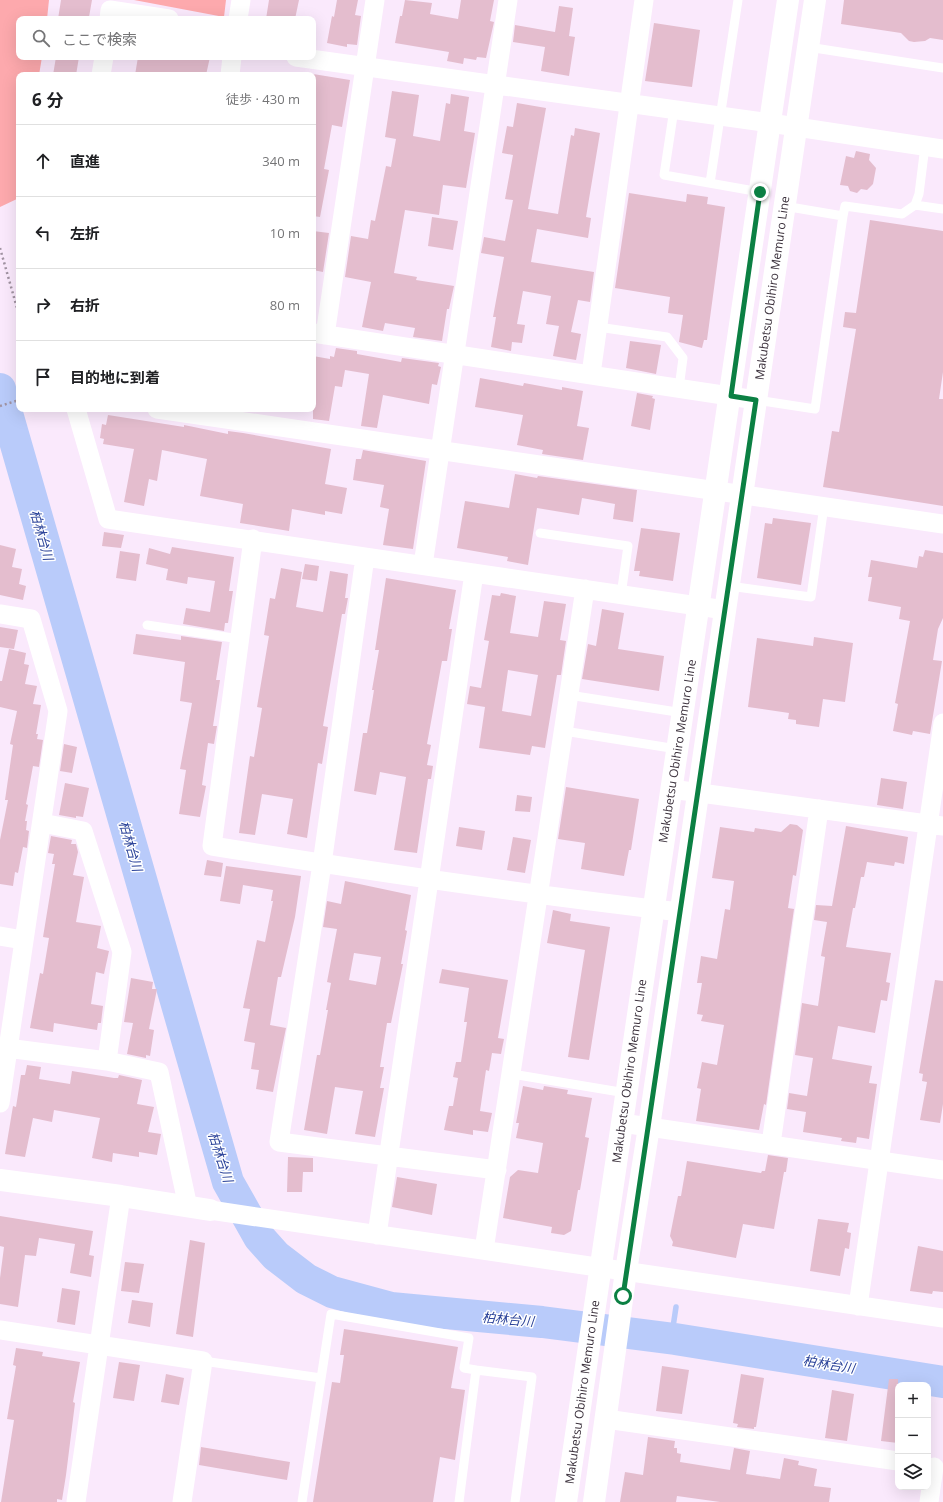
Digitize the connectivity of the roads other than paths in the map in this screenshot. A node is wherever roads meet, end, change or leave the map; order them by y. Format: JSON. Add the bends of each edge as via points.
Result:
{"nodes":[{"id":1,"x":241,"y":0,"type":"edge"},
{"id":2,"x":376,"y":0,"type":"edge"},
{"id":3,"x":508,"y":0,"type":"edge"},
{"id":4,"x":644,"y":0,"type":"edge"},
{"id":5,"x":738,"y":0,"type":"edge"},
{"id":6,"x":788,"y":0,"type":"edge"},
{"id":7,"x":815,"y":0,"type":"edge"},
{"id":8,"x":109,"y":16,"type":"edge"},
{"id":9,"x":149,"y":16,"type":"edge"},
{"id":10,"x":238,"y":16,"type":"edge"},
{"id":11,"x":808,"y":47,"type":"junction"},
{"id":12,"x":104,"y":60,"type":"edge"},
{"id":13,"x":232,"y":60,"type":"edge"},
{"id":14,"x":316,"y":60,"type":"edge"},
{"id":15,"x":366,"y":67,"type":"junction"},
{"id":16,"x":943,"y":68,"type":"edge"},
{"id":17,"x":102,"y":72,"type":"edge"},
{"id":18,"x":230,"y":72,"type":"edge"},
{"id":19,"x":495,"y":85,"type":"junction"},
{"id":20,"x":629,"y":103,"type":"junction"},
{"id":21,"x":674,"y":109,"type":"junction"},
{"id":22,"x":720,"y":116,"type":"junction"},
{"id":23,"x":770,"y":122,"type":"junction"},
{"id":24,"x":796,"y":126,"type":"junction"},
{"id":25,"x":934,"y":148,"type":"edge"},
{"id":26,"x":710,"y":183,"type":"junction"},
{"id":27,"x":760,"y":192,"type":"junction"},
{"id":28,"x":915,"y":205,"type":"junction"},
{"id":29,"x":784,"y":206,"type":"junction"},
{"id":30,"x":943,"y":209,"type":"edge"},
{"id":31,"x":843,"y":216,"type":"junction"},
{"id":32,"x":598,"y":327,"type":"junction"},
{"id":33,"x":319,"y":334,"type":"edge"},
{"id":34,"x":454,"y":355,"type":"junction"},
{"id":35,"x":591,"y":374,"type":"junction"},
{"id":36,"x":678,"y":388,"type":"junction"},
{"id":37,"x":731,"y":396,"type":"junction"},
{"id":38,"x":756,"y":400,"type":"junction"},
{"id":39,"x":77,"y":412,"type":"edge"},
{"id":40,"x":177,"y":412,"type":"edge"},
{"id":41,"x":440,"y":452,"type":"junction"},
{"id":42,"x":717,"y":490,"type":"junction"},
{"id":43,"x":743,"y":494,"type":"junction"},
{"id":44,"x":824,"y":506,"type":"junction"},
{"id":45,"x":943,"y":524,"type":"edge"},
{"id":46,"x":540,"y":533,"type":"dead end"},
{"id":47,"x":253,"y":540,"type":"junction"},
{"id":48,"x":365,"y":557,"type":"junction"},
{"id":49,"x":423,"y":565,"type":"junction"},
{"id":50,"x":474,"y":573,"type":"junction"},
{"id":51,"x":729,"y":586,"type":"junction"},
{"id":52,"x":585,"y":590,"type":"junction"},
{"id":53,"x":621,"y":595,"type":"junction"},
{"id":54,"x":699,"y":606,"type":"junction"},
{"id":55,"x":725,"y":610,"type":"junction"},
{"id":56,"x":0,"y":614,"type":"edge"},
{"id":57,"x":147,"y":625,"type":"dead end"},
{"id":58,"x":240,"y":639,"type":"junction"},
{"id":59,"x":569,"y":696,"type":"junction"},
{"id":60,"x":683,"y":713,"type":"junction"},
{"id":61,"x":943,"y":723,"type":"edge"},
{"id":62,"x":564,"y":731,"type":"junction"},
{"id":63,"x":677,"y":749,"type":"junction"},
{"id":64,"x":671,"y":789,"type":"junction"},
{"id":65,"x":698,"y":793,"type":"junction"},
{"id":66,"x":819,"y":809,"type":"junction"},
{"id":67,"x":42,"y":823,"type":"junction"},
{"id":68,"x":936,"y":825,"type":"edge"},
{"id":69,"x":322,"y":864,"type":"junction"},
{"id":70,"x":429,"y":879,"type":"junction"},
{"id":71,"x":539,"y":895,"type":"junction"},
{"id":72,"x":653,"y":909,"type":"junction"},
{"id":73,"x":680,"y":912,"type":"junction"},
{"id":74,"x":0,"y":936,"type":"edge"},
{"id":75,"x":23,"y":940,"type":"junction"},
{"id":76,"x":7,"y":1048,"type":"junction"},
{"id":77,"x":107,"y":1061,"type":"junction"},
{"id":78,"x":512,"y":1074,"type":"junction"},
{"id":79,"x":626,"y":1093,"type":"junction"},
{"id":80,"x":0,"y":1103,"type":"edge"},
{"id":81,"x":622,"y":1123,"type":"junction"},
{"id":82,"x":649,"y":1127,"type":"junction"},
{"id":83,"x":771,"y":1144,"type":"junction"},
{"id":84,"x":389,"y":1155,"type":"junction"},
{"id":85,"x":878,"y":1160,"type":"junction"},
{"id":86,"x":497,"y":1170,"type":"junction"},
{"id":87,"x":943,"y":1170,"type":"edge"},
{"id":88,"x":0,"y":1180,"type":"edge"},
{"id":89,"x":121,"y":1196,"type":"junction"},
{"id":90,"x":188,"y":1207,"type":"junction"},
{"id":91,"x":210,"y":1210,"type":"joint"},
{"id":92,"x":377,"y":1235,"type":"junction"},
{"id":93,"x":484,"y":1250,"type":"junction"},
{"id":94,"x":601,"y":1268,"type":"junction"},
{"id":95,"x":626,"y":1271,"type":"junction"},
{"id":96,"x":858,"y":1306,"type":"junction"},
{"id":97,"x":943,"y":1318,"type":"edge"},
{"id":98,"x":0,"y":1330,"type":"edge"},
{"id":99,"x":99,"y":1345,"type":"junction"},
{"id":100,"x":203,"y":1361,"type":"junction"},
{"id":101,"x":476,"y":1370,"type":"junction"},
{"id":102,"x":321,"y":1378,"type":"junction"},
{"id":103,"x":606,"y":1419,"type":"junction"},
{"id":104,"x":895,"y":1461,"type":"edge"},
{"id":105,"x":935,"y":1467,"type":"edge"},
{"id":106,"x":76,"y":1502,"type":"edge"},
{"id":107,"x":182,"y":1502,"type":"edge"},
{"id":108,"x":302,"y":1502,"type":"edge"},
{"id":109,"x":459,"y":1502,"type":"edge"},
{"id":110,"x":515,"y":1502,"type":"edge"},
{"id":111,"x":566,"y":1502,"type":"edge"},
{"id":112,"x":594,"y":1502,"type":"edge"},
{"id":113,"x":929,"y":1502,"type":"edge"}],
"edges":[{"from":1,"to":10,"type":"street"},
{"from":2,"to":15,"type":"street"},
{"from":3,"to":19,"type":"street"},
{"from":4,"to":20,"type":"street"},
{"from":5,"to":22,"type":"lane"},
{"from":6,"to":23,"type":"main road","name":"Makubetsu Obihiro Memuro Line"},
{"from":7,"to":11,"type":"main road","name":"Makubetsu Obihiro Memuro Line"},
{"from":8,"to":9,"type":"street","via":[[110,10]]},
{"from":11,"to":16,"type":"lane"},
{"from":11,"to":24,"type":"main road","name":"Makubetsu Obihiro Memuro Line"},
{"from":12,"to":17,"type":"street"},
{"from":13,"to":18,"type":"street"},
{"from":14,"to":15,"type":"street"},
{"from":15,"to":19,"type":"street"},
{"from":15,"to":33,"type":"street"},
{"from":19,"to":20,"type":"street"},
{"from":19,"to":34,"type":"street"},
{"from":20,"to":21,"type":"street"},
{"from":20,"to":32,"type":"street"},
{"from":21,"to":22,"type":"street"},
{"from":21,"to":26,"type":"lane","via":[[664,175]]},
{"from":22,"to":23,"type":"street"},
{"from":22,"to":26,"type":"lane"},
{"from":23,"to":24,"type":"street"},
{"from":23,"to":27,"type":"main road","name":"Makubetsu Obihiro Memuro Line"},
{"from":24,"to":25,"type":"street"},
{"from":24,"to":29,"type":"main road","name":"Makubetsu Obihiro Memuro Line"},
{"from":25,"to":28,"type":"lane"},
{"from":26,"to":27,"type":"lane"},
{"from":27,"to":37,"type":"main road","name":"Makubetsu Obihiro Memuro Line"},
{"from":28,"to":30,"type":"lane"},
{"from":28,"to":31,"type":"lane","via":[[902,214],[845,206]]},
{"from":29,"to":31,"type":"lane"},
{"from":29,"to":38,"type":"main road","name":"Makubetsu Obihiro Memuro Line"},
{"from":31,"to":38,"type":"lane","via":[[815,409]]},
{"from":32,"to":35,"type":"street"},
{"from":32,"to":36,"type":"lane","via":[[667,337],[683,358]]},
{"from":33,"to":34,"type":"street"},
{"from":34,"to":35,"type":"street"},
{"from":34,"to":41,"type":"street"},
{"from":35,"to":36,"type":"street"},
{"from":36,"to":37,"type":"street"},
{"from":37,"to":38,"type":"street"},
{"from":37,"to":42,"type":"main road","name":"Makubetsu Obihiro Memuro Line"},
{"from":38,"to":43,"type":"main road","name":"Makubetsu Obihiro Memuro Line"},
{"from":39,"to":47,"type":"street","via":[[108,519]]},
{"from":40,"to":41,"type":"street"},
{"from":41,"to":42,"type":"street"},
{"from":41,"to":49,"type":"street"},
{"from":42,"to":43,"type":"street"},
{"from":42,"to":54,"type":"main road","name":"Makubetsu Obihiro Memuro Line"},
{"from":43,"to":44,"type":"street"},
{"from":43,"to":51,"type":"main road","name":"Makubetsu Obihiro Memuro Line"},
{"from":44,"to":45,"type":"street"},
{"from":44,"to":51,"type":"lane","via":[[811,597]]},
{"from":46,"to":53,"type":"lane","via":[[628,546]]},
{"from":47,"to":48,"type":"street"},
{"from":47,"to":58,"type":"street"},
{"from":48,"to":49,"type":"street"},
{"from":48,"to":69,"type":"street"},
{"from":49,"to":50,"type":"street"},
{"from":50,"to":52,"type":"street"},
{"from":50,"to":70,"type":"street"},
{"from":51,"to":55,"type":"main road","name":"Makubetsu Obihiro Memuro Line"},
{"from":52,"to":53,"type":"street"},
{"from":52,"to":59,"type":"street"},
{"from":53,"to":54,"type":"street"},
{"from":54,"to":55,"type":"street"},
{"from":54,"to":60,"type":"main road","name":"Makubetsu Obihiro Memuro Line"},
{"from":55,"to":65,"type":"main road","name":"Makubetsu Obihiro Memuro Line"},
{"from":56,"to":67,"type":"street","via":[[31,619],[58,711]]},
{"from":57,"to":58,"type":"lane"},
{"from":58,"to":69,"type":"street","via":[[212,846]]},
{"from":59,"to":60,"type":"lane"},
{"from":59,"to":62,"type":"street"},
{"from":60,"to":63,"type":"main road","name":"Makubetsu Obihiro Memuro Line"},
{"from":61,"to":68,"type":"street"},
{"from":62,"to":63,"type":"lane"},
{"from":62,"to":71,"type":"street"},
{"from":63,"to":64,"type":"main road","name":"Makubetsu Obihiro Memuro Line"},
{"from":64,"to":65,"type":"street"},
{"from":64,"to":72,"type":"main road","name":"Makubetsu Obihiro Memuro Line"},
{"from":65,"to":66,"type":"street"},
{"from":65,"to":73,"type":"main road","name":"Makubetsu Obihiro Memuro Line"},
{"from":66,"to":68,"type":"street"},
{"from":66,"to":83,"type":"street"},
{"from":67,"to":75,"type":"street"},
{"from":67,"to":77,"type":"street","via":[[84,831],[122,952]]},
{"from":68,"to":85,"type":"street"},
{"from":69,"to":70,"type":"street"},
{"from":69,"to":84,"type":"street","via":[[279,1142]]},
{"from":70,"to":71,"type":"street"},
{"from":70,"to":84,"type":"street"},
{"from":71,"to":72,"type":"street"},
{"from":71,"to":78,"type":"street"},
{"from":72,"to":73,"type":"street"},
{"from":72,"to":79,"type":"main road","name":"Makubetsu Obihiro Memuro Line"},
{"from":73,"to":82,"type":"main road","name":"Makubetsu Obihiro Memuro Line"},
{"from":74,"to":75,"type":"street"},
{"from":75,"to":76,"type":"street"},
{"from":76,"to":77,"type":"street"},
{"from":76,"to":80,"type":"street"},
{"from":77,"to":90,"type":"street","via":[[159,1072]]},
{"from":78,"to":79,"type":"lane"},
{"from":78,"to":86,"type":"street"},
{"from":79,"to":81,"type":"main road","name":"Makubetsu Obihiro Memuro Line"},
{"from":81,"to":82,"type":"street"},
{"from":81,"to":94,"type":"main road","name":"Makubetsu Obihiro Memuro Line"},
{"from":82,"to":83,"type":"street"},
{"from":82,"to":95,"type":"main road","name":"Makubetsu Obihiro Memuro Line"},
{"from":83,"to":85,"type":"street"},
{"from":84,"to":86,"type":"street"},
{"from":84,"to":92,"type":"street"},
{"from":85,"to":87,"type":"street"},
{"from":85,"to":96,"type":"street"},
{"from":86,"to":93,"type":"street"},
{"from":88,"to":89,"type":"main road"},
{"from":89,"to":90,"type":"main road"},
{"from":89,"to":99,"type":"street"},
{"from":90,"to":91,"type":"main road"},
{"from":91,"to":92,"type":"street"},
{"from":92,"to":93,"type":"street"},
{"from":93,"to":94,"type":"street"},
{"from":94,"to":95,"type":"street"},
{"from":94,"to":111,"type":"main road","name":"Makubetsu Obihiro Memuro Line"},
{"from":95,"to":96,"type":"street"},
{"from":95,"to":103,"type":"main road","name":"Makubetsu Obihiro Memuro Line"},
{"from":96,"to":97,"type":"street"},
{"from":98,"to":99,"type":"street"},
{"from":99,"to":100,"type":"street"},
{"from":99,"to":106,"type":"street"},
{"from":100,"to":102,"type":"lane"},
{"from":100,"to":107,"type":"street"},
{"from":101,"to":102,"type":"lane","via":[[464,1368],[469,1338],[331,1314]]},
{"from":101,"to":109,"type":"lane"},
{"from":101,"to":110,"type":"lane","via":[[532,1376]]},
{"from":102,"to":108,"type":"lane"},
{"from":103,"to":104,"type":"street"},
{"from":103,"to":112,"type":"main road","name":"Makubetsu Obihiro Memuro Line"},
{"from":105,"to":113,"type":"street"}]}
